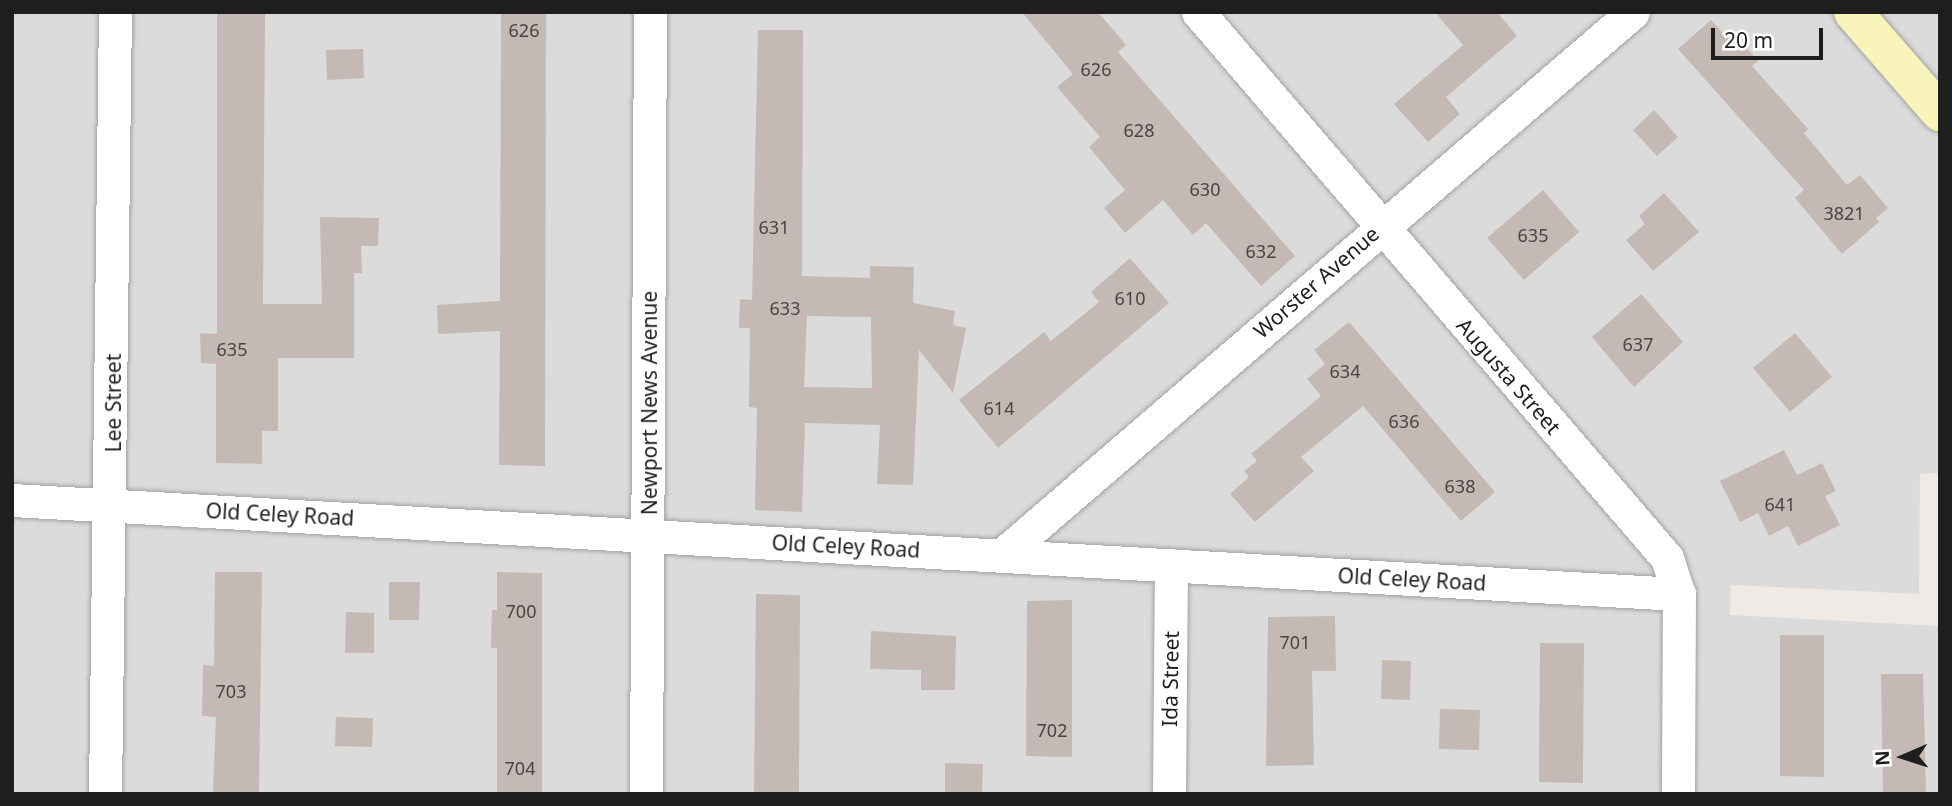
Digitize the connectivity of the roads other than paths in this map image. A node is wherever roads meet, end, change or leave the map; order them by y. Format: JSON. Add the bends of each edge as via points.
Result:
{"nodes":[{"id":1,"x":115,"y":12,"type":"edge"},
{"id":2,"x":650,"y":12,"type":"edge"},
{"id":3,"x":1198,"y":12,"type":"edge"},
{"id":4,"x":1633,"y":12,"type":"edge"},
{"id":5,"x":1853,"y":12,"type":"edge"},
{"id":6,"x":1940,"y":112,"type":"edge"},
{"id":7,"x":1380,"y":226,"type":"junction"},
{"id":8,"x":12,"y":500,"type":"edge"},
{"id":9,"x":112,"y":505,"type":"junction"},
{"id":10,"x":649,"y":536,"type":"junction"},
{"id":11,"x":1002,"y":555,"type":"junction"},
{"id":12,"x":1171,"y":565,"type":"junction"},
{"id":13,"x":1679,"y":594,"type":"junction"},
{"id":14,"x":105,"y":794,"type":"edge"},
{"id":15,"x":646,"y":794,"type":"edge"},
{"id":16,"x":1168,"y":794,"type":"edge"},
{"id":17,"x":1678,"y":794,"type":"edge"}],
"edges":[{"from":1,"to":9,"type":"street","name":"Lee Street"},
{"from":2,"to":10,"type":"street","name":"Newport News Avenue"},
{"from":3,"to":7,"type":"street","name":"Augusta Street"},
{"from":4,"to":7,"type":"street","name":"Worster Avenue"},
{"from":5,"to":6,"type":"street"},
{"from":7,"to":11,"type":"street","name":"Worster Avenue"},
{"from":7,"to":13,"type":"street","name":"Augusta Street","via":[[1667,558]]},
{"from":8,"to":9,"type":"street","name":"Old Celey Road"},
{"from":9,"to":10,"type":"street","name":"Old Celey Road"},
{"from":9,"to":14,"type":"street","name":"Lee Street"},
{"from":10,"to":11,"type":"street","name":"Old Celey Road"},
{"from":10,"to":15,"type":"street","name":"Newport News Avenue"},
{"from":11,"to":12,"type":"street","name":"Old Celey Road"},
{"from":12,"to":13,"type":"street","name":"Old Celey Road"},
{"from":12,"to":16,"type":"street","name":"Ida Street"},
{"from":13,"to":17,"type":"street","name":"Augusta Street"}]}
